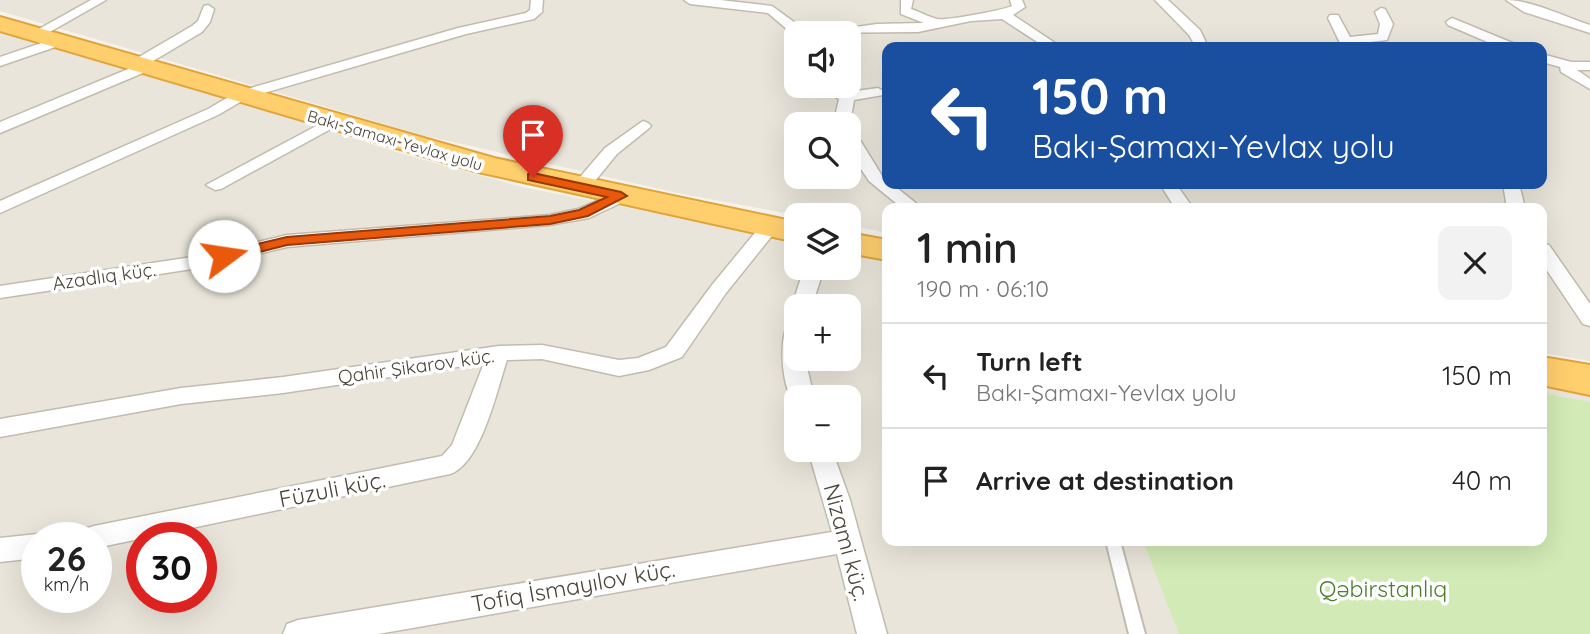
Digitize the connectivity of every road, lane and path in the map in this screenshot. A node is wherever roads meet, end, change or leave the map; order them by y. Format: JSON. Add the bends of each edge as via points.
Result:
{"nodes":[{"id":1,"x":100,"y":0,"type":"edge"},
{"id":2,"x":537,"y":0,"type":"edge"},
{"id":3,"x":690,"y":0,"type":"edge"},
{"id":4,"x":907,"y":0,"type":"edge"},
{"id":5,"x":1016,"y":0,"type":"edge"},
{"id":6,"x":1161,"y":0,"type":"edge"},
{"id":7,"x":1512,"y":0,"type":"edge"},
{"id":8,"x":208,"y":9,"type":"dead end"},
{"id":9,"x":1381,"y":12,"type":"dead end"},
{"id":10,"x":1004,"y":16,"type":"junction"},
{"id":11,"x":1334,"y":18,"type":"dead end"},
{"id":12,"x":785,"y":21,"type":"edge"},
{"id":13,"x":1452,"y":22,"type":"dead end"},
{"id":14,"x":0,"y":24,"type":"edge"},
{"id":15,"x":938,"y":24,"type":"junction"},
{"id":16,"x":1590,"y":29,"type":"edge"},
{"id":17,"x":861,"y":30,"type":"edge"},
{"id":18,"x":48,"y":38,"type":"junction"},
{"id":19,"x":1046,"y":42,"type":"edge"},
{"id":20,"x":1200,"y":42,"type":"edge"},
{"id":21,"x":1346,"y":42,"type":"edge"},
{"id":22,"x":1357,"y":42,"type":"edge"},
{"id":23,"x":1498,"y":42,"type":"edge"},
{"id":24,"x":1547,"y":59,"type":"edge"},
{"id":25,"x":0,"y":62,"type":"edge"},
{"id":26,"x":141,"y":65,"type":"junction"},
{"id":27,"x":1570,"y":66,"type":"junction"},
{"id":28,"x":1590,"y":66,"type":"edge"},
{"id":29,"x":1590,"y":86,"type":"edge"},
{"id":30,"x":878,"y":92,"type":"dead end"},
{"id":31,"x":242,"y":95,"type":"junction"},
{"id":32,"x":861,"y":95,"type":"edge"},
{"id":33,"x":333,"y":122,"type":"junction"},
{"id":34,"x":643,"y":126,"type":"dead end"},
{"id":35,"x":0,"y":128,"type":"edge"},
{"id":36,"x":861,"y":161,"type":"edge"},
{"id":37,"x":882,"y":184,"type":"edge"},
{"id":38,"x":215,"y":185,"type":"dead end"},
{"id":39,"x":580,"y":188,"type":"junction"},
{"id":40,"x":889,"y":189,"type":"edge"},
{"id":41,"x":621,"y":196,"type":"junction"},
{"id":42,"x":907,"y":203,"type":"edge"},
{"id":43,"x":0,"y":208,"type":"edge"},
{"id":44,"x":783,"y":230,"type":"edge"},
{"id":45,"x":861,"y":245,"type":"edge"},
{"id":46,"x":882,"y":249,"type":"edge"},
{"id":47,"x":1547,"y":256,"type":"edge"},
{"id":48,"x":0,"y":292,"type":"edge"},
{"id":49,"x":1590,"y":320,"type":"edge"},
{"id":50,"x":499,"y":353,"type":"junction"},
{"id":51,"x":1547,"y":373,"type":"edge"},
{"id":52,"x":1590,"y":380,"type":"edge"},
{"id":53,"x":0,"y":428,"type":"edge"},
{"id":54,"x":824,"y":462,"type":"edge"},
{"id":55,"x":112,"y":533,"type":"edge"},
{"id":56,"x":848,"y":541,"type":"junction"},
{"id":57,"x":1115,"y":546,"type":"edge"},
{"id":58,"x":21,"y":548,"type":"edge"},
{"id":59,"x":0,"y":550,"type":"edge"},
{"id":60,"x":298,"y":634,"type":"edge"},
{"id":61,"x":872,"y":634,"type":"edge"},
{"id":62,"x":1138,"y":634,"type":"edge"}],
"edges":[{"from":1,"to":18,"type":"street"},
{"from":2,"to":31,"type":"street","via":[[536,12],[530,16]]},
{"from":3,"to":12,"type":"street","via":[[772,10]]},
{"from":4,"to":15,"type":"street","via":[[905,11]]},
{"from":5,"to":10,"type":"street","via":[[1018,7]]},
{"from":6,"to":20,"type":"street"},
{"from":7,"to":16,"type":"street"},
{"from":8,"to":26,"type":"street","via":[[197,29]]},
{"from":9,"to":22,"type":"street","via":[[1387,31],[1382,37]]},
{"from":10,"to":15,"type":"street"},
{"from":10,"to":19,"type":"street"},
{"from":11,"to":21,"type":"street"},
{"from":13,"to":23,"type":"street"},
{"from":14,"to":18,"type":"highway","name":"Bakı-Şamaxı-Yevlax yolu"},
{"from":15,"to":17,"type":"street"},
{"from":18,"to":25,"type":"street"},
{"from":18,"to":26,"type":"highway","name":"Bakı-Şamaxı-Yevlax yolu"},
{"from":24,"to":27,"type":"street"},
{"from":26,"to":31,"type":"highway","name":"Bakı-Şamaxı-Yevlax yolu"},
{"from":26,"to":35,"type":"street"},
{"from":27,"to":28,"type":"street"},
{"from":27,"to":29,"type":"street","via":[[1566,69]]},
{"from":30,"to":32,"type":"street"},
{"from":31,"to":33,"type":"highway","name":"Bakı-Şamaxı-Yevlax yolu"},
{"from":31,"to":43,"type":"street"},
{"from":33,"to":38,"type":"street"},
{"from":33,"to":39,"type":"highway","name":"Bakı-Şamaxı-Yevlax yolu"},
{"from":34,"to":39,"type":"street","via":[[611,151]]},
{"from":36,"to":37,"type":"street"},
{"from":39,"to":41,"type":"highway","name":"Bakı-Şamaxı-Yevlax yolu"},
{"from":40,"to":42,"type":"street"},
{"from":41,"to":44,"type":"highway","name":"Bakı-Şamaxı-Yevlax yolu"},
{"from":41,"to":48,"type":"street","name":"Azadlıq küç.","via":[[583,214],[550,220],[287,241],[199,262]]},
{"from":44,"to":50,"type":"street","name":"Qahir Şikarov küç.","via":[[719,289],[674,352],[619,368],[542,352]]},
{"from":45,"to":46,"type":"highway"},
{"from":47,"to":49,"type":"street"},
{"from":50,"to":53,"type":"street","name":"Qahir Şikarov küç.","via":[[181,396]]},
{"from":50,"to":55,"type":"street","name":"Füzuli küç.","via":[[463,450],[450,464]]},
{"from":51,"to":52,"type":"highway"},
{"from":54,"to":56,"type":"street","name":"Nizami küç."},
{"from":56,"to":60,"type":"street","name":"Tofiq İsmayılov küç."},
{"from":56,"to":61,"type":"street","name":"Nizami küç."},
{"from":57,"to":62,"type":"lane"},
{"from":58,"to":59,"type":"street"}]}
